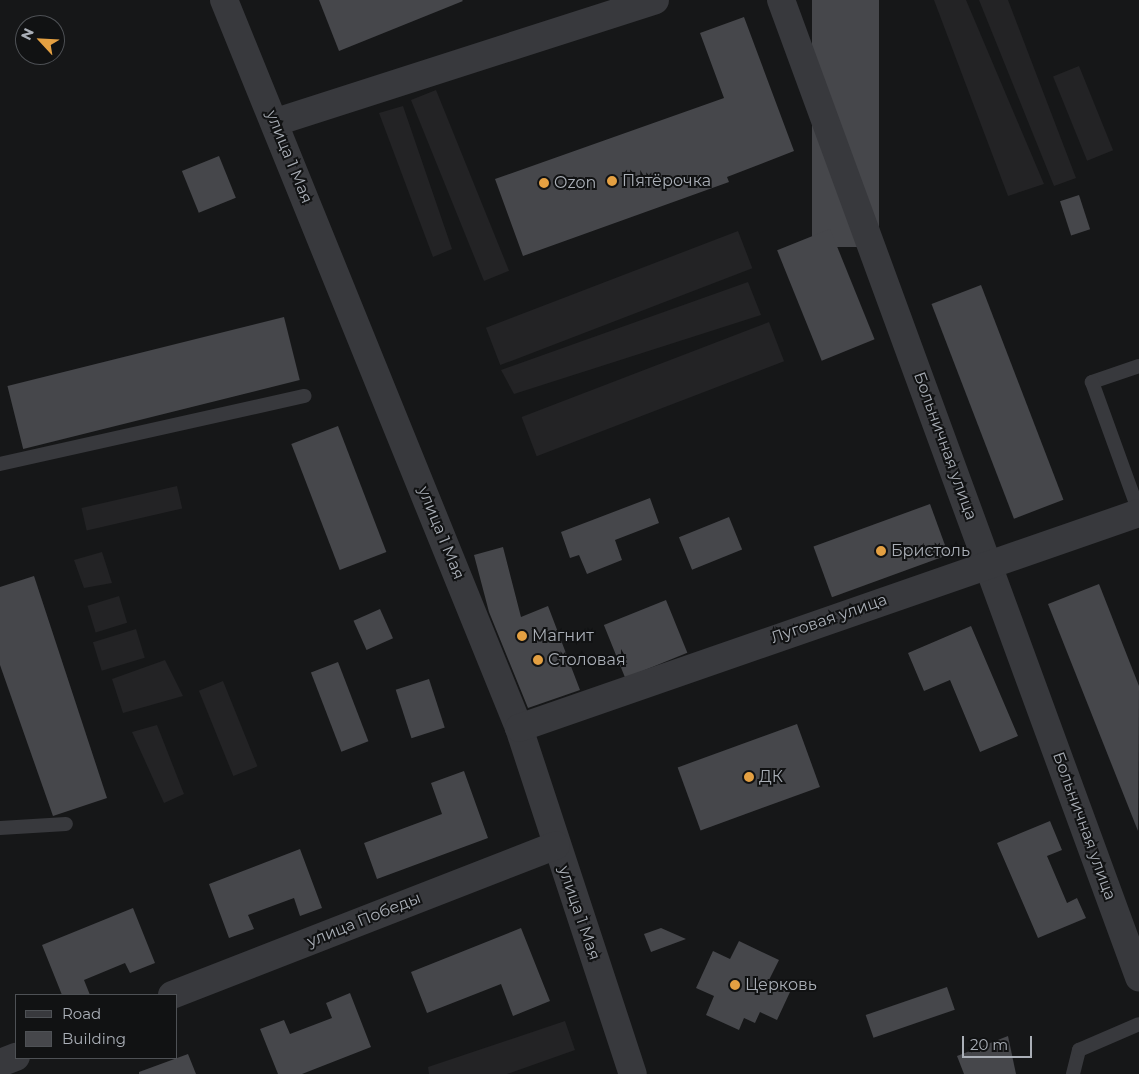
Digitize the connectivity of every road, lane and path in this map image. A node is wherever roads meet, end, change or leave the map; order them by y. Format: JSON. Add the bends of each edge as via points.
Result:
{"nodes":[{"id":1,"x":224,"y":0,"type":"edge"},
{"id":2,"x":655,"y":0,"type":"edge"},
{"id":3,"x":781,"y":0,"type":"edge"},
{"id":4,"x":624,"y":5,"type":"edge"},
{"id":5,"x":276,"y":122,"type":"junction"},
{"id":6,"x":1139,"y":366,"type":"edge"},
{"id":7,"x":305,"y":396,"type":"dead end"},
{"id":8,"x":0,"y":464,"type":"edge"},
{"id":9,"x":1139,"y":512,"type":"edge"},
{"id":10,"x":988,"y":564,"type":"junction"},
{"id":11,"x":520,"y":728,"type":"junction"},
{"id":12,"x":66,"y":824,"type":"dead end"},
{"id":13,"x":0,"y":828,"type":"edge"},
{"id":14,"x":556,"y":845,"type":"junction"},
{"id":15,"x":1139,"y":976,"type":"edge"},
{"id":16,"x":175,"y":994,"type":"edge"},
{"id":17,"x":1139,"y":1024,"type":"edge"},
{"id":18,"x":15,"y":1057,"type":"edge"},
{"id":19,"x":0,"y":1063,"type":"edge"},
{"id":20,"x":633,"y":1074,"type":"edge"},
{"id":21,"x":1073,"y":1074,"type":"edge"}],
"edges":[{"from":1,"to":5,"type":"street","name":"улица 1 Мая"},
{"from":2,"to":4,"type":"street"},
{"from":3,"to":10,"type":"street","name":"Больничная улица"},
{"from":4,"to":5,"type":"street"},
{"from":5,"to":11,"type":"street","name":"улица 1 Мая"},
{"from":6,"to":9,"type":"lane","via":[[1092,382]]},
{"from":7,"to":8,"type":"lane"},
{"from":9,"to":10,"type":"street","name":"Луговая улица"},
{"from":10,"to":11,"type":"street","name":"Луговая улица"},
{"from":10,"to":15,"type":"street","name":"Больничная улица"},
{"from":11,"to":14,"type":"street","name":"улица 1 Мая"},
{"from":12,"to":13,"type":"lane"},
{"from":14,"to":16,"type":"street","name":"улица Победы"},
{"from":14,"to":20,"type":"street","name":"улица 1 Мая"},
{"from":17,"to":21,"type":"lane","via":[[1079,1050]]},
{"from":18,"to":19,"type":"street"}]}
